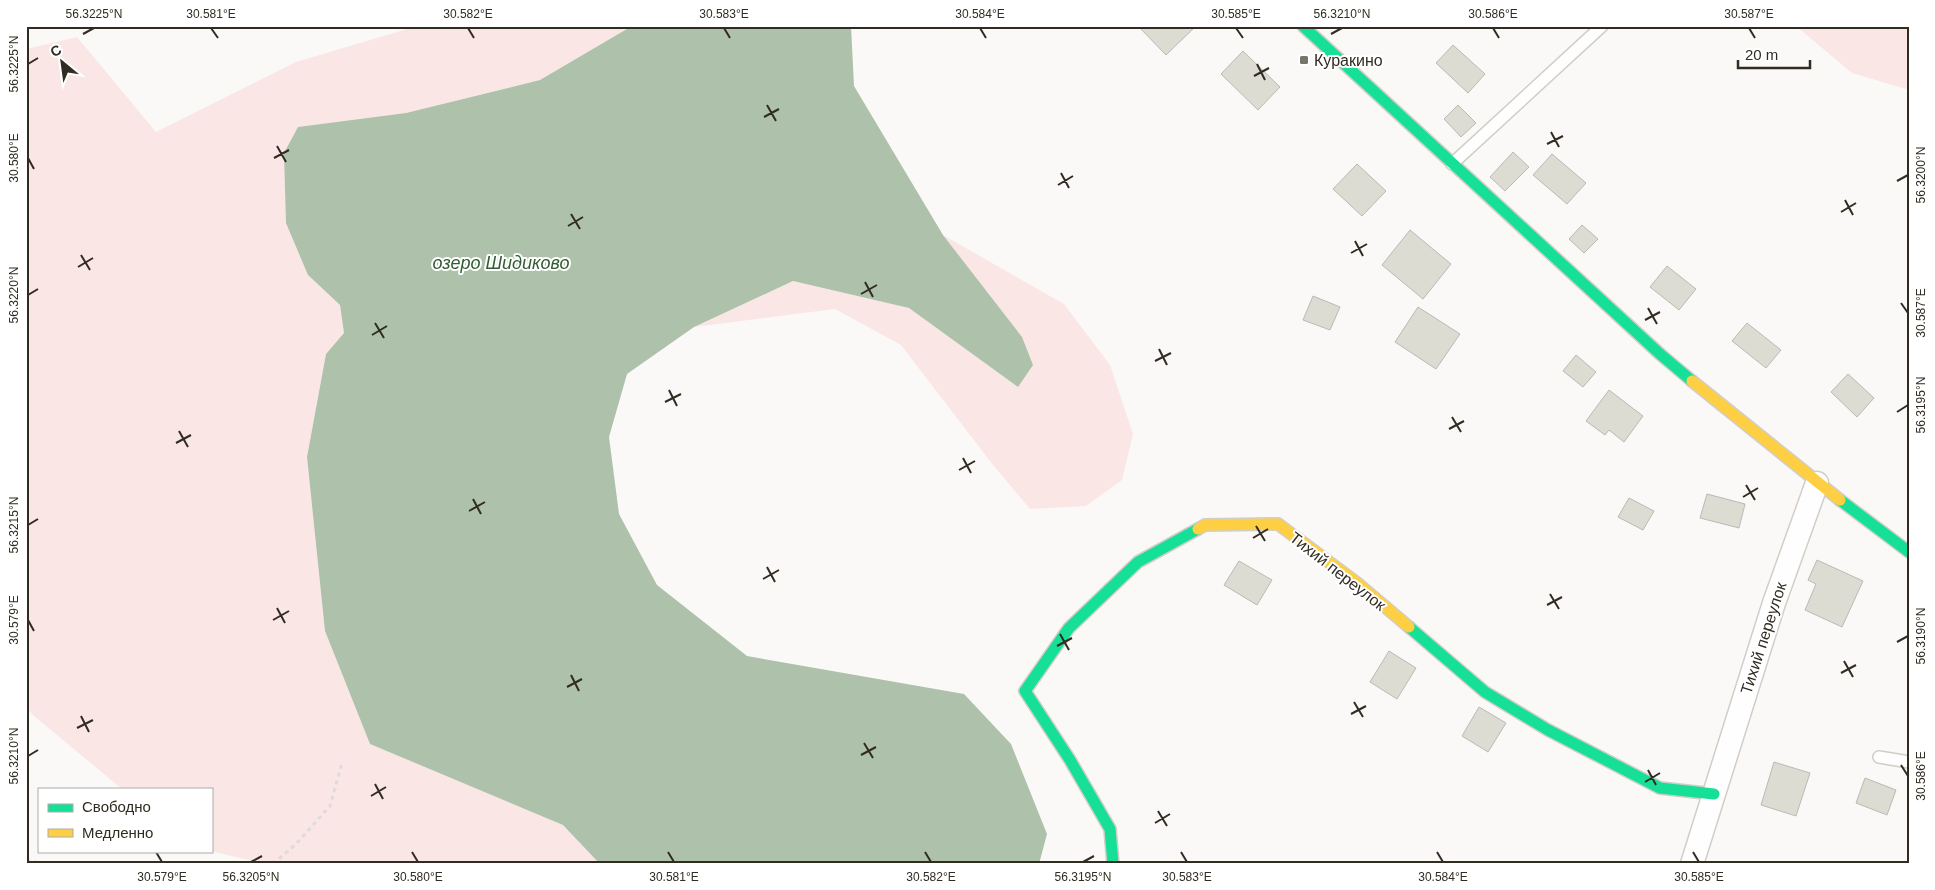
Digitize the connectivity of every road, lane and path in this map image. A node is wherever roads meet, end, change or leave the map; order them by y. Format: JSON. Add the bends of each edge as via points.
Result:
{"nodes":[{"id":1,"x":1303,"y":26,"type":"edge"},
{"id":2,"x":1602,"y":26,"type":"edge"},
{"id":3,"x":1452,"y":164,"type":"junction"},
{"id":4,"x":1817,"y":483,"type":"junction"},
{"id":5,"x":1909,"y":552,"type":"edge"},
{"id":6,"x":1879,"y":757,"type":"dead end"},
{"id":7,"x":1909,"y":762,"type":"edge"},
{"id":8,"x":342,"y":763,"type":"dead end"},
{"id":9,"x":1714,"y":794,"type":"junction"},
{"id":10,"x":26,"y":860,"type":"edge"},
{"id":11,"x":44,"y":864,"type":"edge"},
{"id":12,"x":272,"y":864,"type":"edge"},
{"id":13,"x":1113,"y":864,"type":"edge"},
{"id":14,"x":1692,"y":864,"type":"edge"}],
"edges":[{"from":1,"to":3,"type":"street"},
{"from":2,"to":3,"type":"lane"},
{"from":3,"to":4,"type":"street","via":[[1660,354]]},
{"from":4,"to":5,"type":"street"},
{"from":4,"to":9,"type":"street","name":"Тихий переулок","via":[[1774,603]]},
{"from":6,"to":7,"type":"lane"},
{"from":8,"to":12,"type":"path","via":[[330,806],[296,844]]},
{"from":9,"to":13,"type":"street","name":"Тихий переулок","via":[[1660,788],[1548,730],[1485,692],[1357,583],[1278,524],[1206,525],[1138,562],[1069,628],[1025,691],[1110,829]]},
{"from":9,"to":14,"type":"street","name":"Тихий переулок"},
{"from":10,"to":11,"type":"path"}]}
